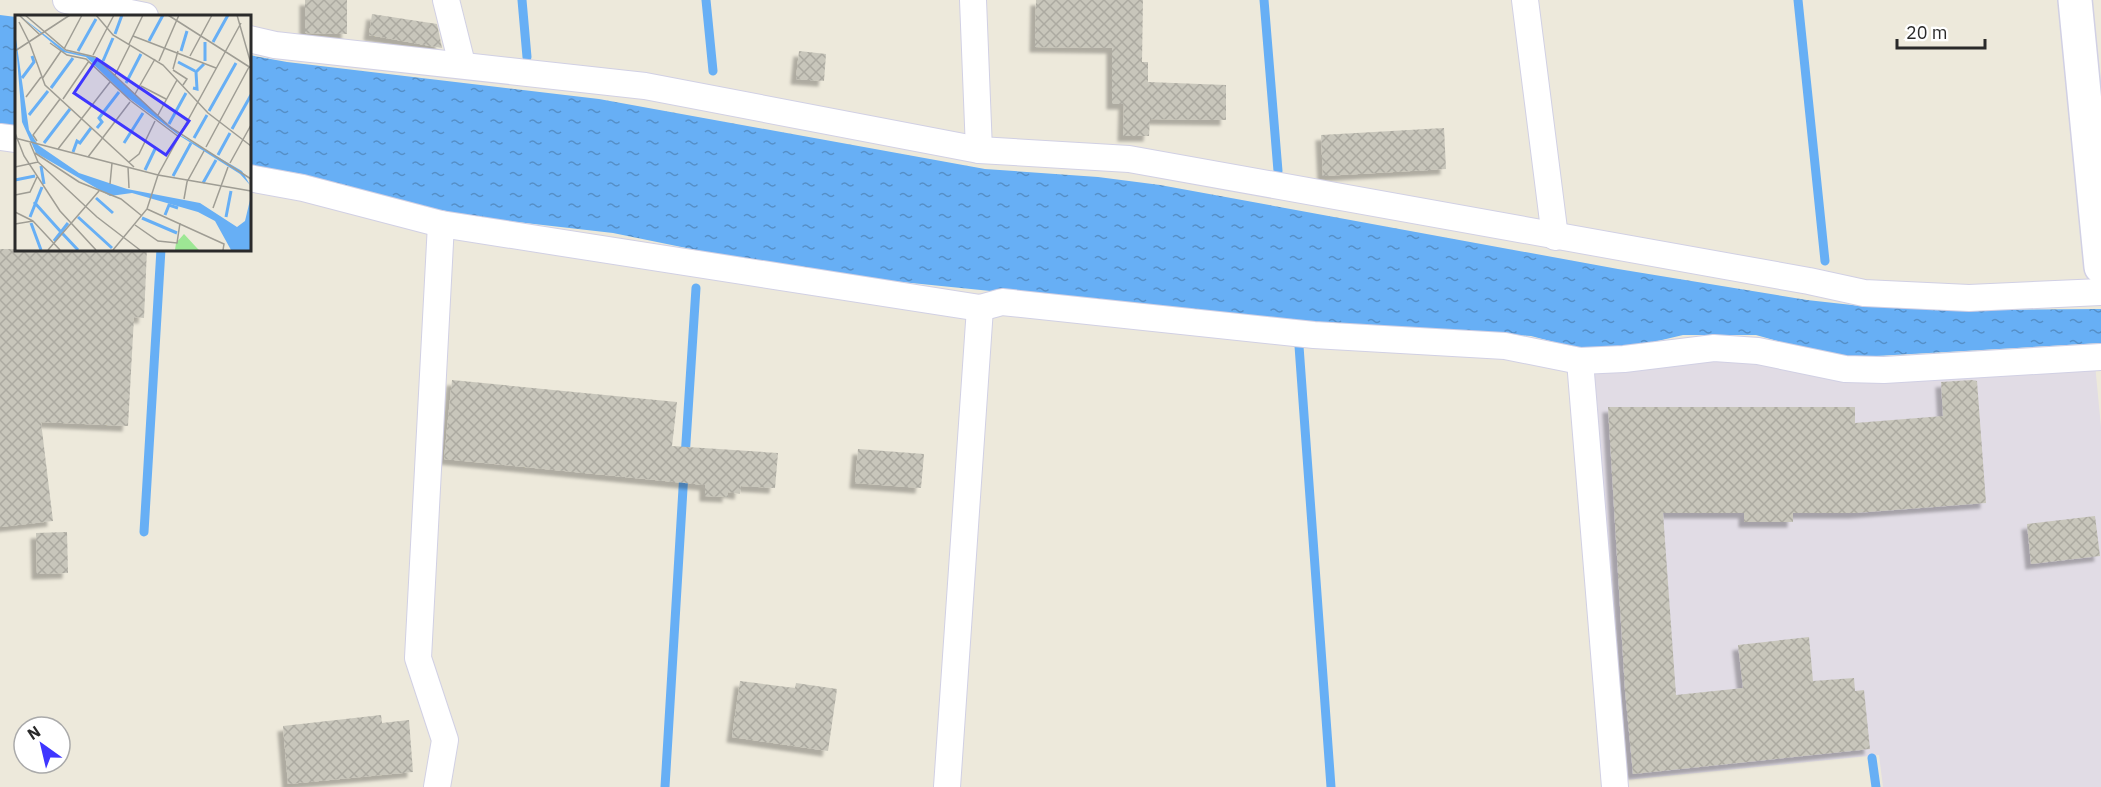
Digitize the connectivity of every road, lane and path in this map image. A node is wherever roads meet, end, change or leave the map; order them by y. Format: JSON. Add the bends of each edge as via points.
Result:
{"nodes":[{"id":1,"x":66,"y":0,"type":"edge"},
{"id":2,"x":446,"y":0,"type":"edge"},
{"id":3,"x":973,"y":0,"type":"edge"},
{"id":4,"x":1525,"y":0,"type":"edge"},
{"id":5,"x":2075,"y":0,"type":"edge"},
{"id":6,"x":140,"y":15,"type":"edge"},
{"id":7,"x":250,"y":39,"type":"edge"},
{"id":8,"x":462,"y":64,"type":"junction"},
{"id":9,"x":0,"y":137,"type":"edge"},
{"id":10,"x":15,"y":139,"type":"edge"},
{"id":11,"x":979,"y":150,"type":"junction"},
{"id":12,"x":250,"y":178,"type":"edge"},
{"id":13,"x":441,"y":224,"type":"junction"},
{"id":14,"x":1555,"y":237,"type":"junction"},
{"id":15,"x":2101,"y":267,"type":"edge"},
{"id":16,"x":2101,"y":292,"type":"edge"},
{"id":17,"x":980,"y":308,"type":"junction"},
{"id":18,"x":2101,"y":357,"type":"edge"},
{"id":19,"x":1580,"y":361,"type":"junction"},
{"id":20,"x":437,"y":787,"type":"edge"},
{"id":21,"x":947,"y":787,"type":"edge"},
{"id":22,"x":1615,"y":787,"type":"edge"}],
"edges":[{"from":1,"to":6,"type":"street"},
{"from":2,"to":8,"type":"street"},
{"from":3,"to":11,"type":"street"},
{"from":4,"to":14,"type":"street"},
{"from":5,"to":15,"type":"street"},
{"from":7,"to":8,"type":"street"},
{"from":8,"to":11,"type":"street","via":[[645,86]]},
{"from":9,"to":10,"type":"street"},
{"from":11,"to":14,"type":"street","via":[[1129,159]]},
{"from":12,"to":13,"type":"street"},
{"from":13,"to":17,"type":"street"},
{"from":13,"to":20,"type":"street","via":[[418,658],[445,740]]},
{"from":14,"to":16,"type":"street","via":[[1864,293],[1969,298]]},
{"from":17,"to":19,"type":"street","via":[[1002,302],[1314,334],[1505,346]]},
{"from":17,"to":21,"type":"street"},
{"from":18,"to":19,"type":"street","via":[[1884,370],[1845,369],[1758,351],[1714,348]]},
{"from":19,"to":22,"type":"street"}]}
